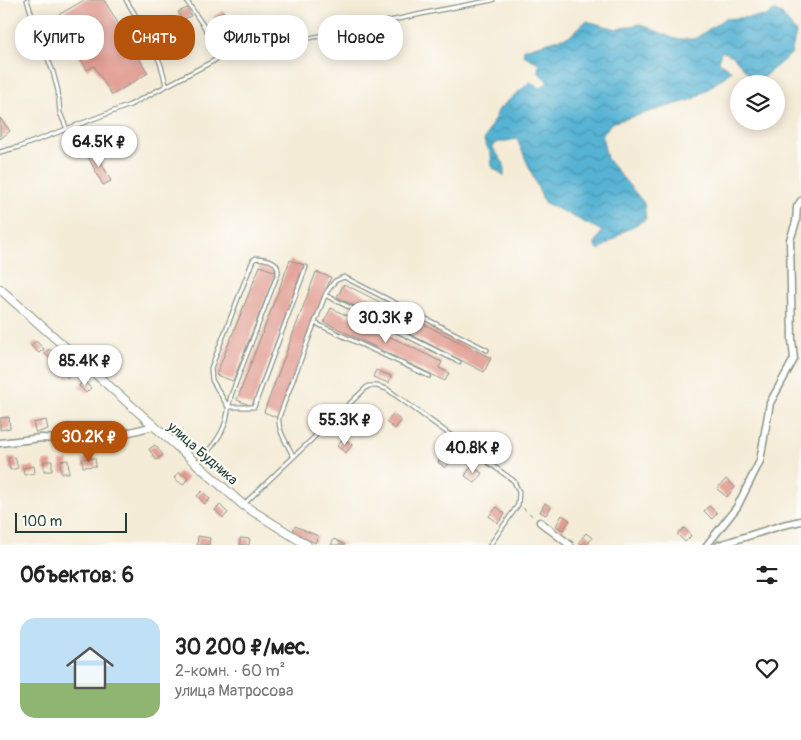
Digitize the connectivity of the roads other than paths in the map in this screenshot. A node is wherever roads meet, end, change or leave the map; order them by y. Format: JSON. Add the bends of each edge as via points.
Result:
{"nodes":[{"id":1,"x":28,"y":0,"type":"edge"},
{"id":2,"x":126,"y":0,"type":"edge"},
{"id":3,"x":186,"y":0,"type":"edge"},
{"id":4,"x":493,"y":0,"type":"edge"},
{"id":5,"x":205,"y":28,"type":"edge"},
{"id":6,"x":308,"y":38,"type":"edge"},
{"id":7,"x":215,"y":60,"type":"edge"},
{"id":8,"x":166,"y":86,"type":"junction"},
{"id":9,"x":67,"y":128,"type":"junction"},
{"id":10,"x":0,"y":152,"type":"edge"},
{"id":11,"x":801,"y":201,"type":"edge"},
{"id":12,"x":306,"y":267,"type":"dead end"},
{"id":13,"x":0,"y":289,"type":"edge"},
{"id":14,"x":325,"y":296,"type":"junction"},
{"id":15,"x":315,"y":323,"type":"junction"},
{"id":16,"x":488,"y":350,"type":"dead end"},
{"id":17,"x":459,"y":362,"type":"dead end"},
{"id":18,"x":429,"y":376,"type":"dead end"},
{"id":19,"x":228,"y":407,"type":"junction"},
{"id":20,"x":154,"y":426,"type":"junction"},
{"id":21,"x":0,"y":443,"type":"edge"},
{"id":22,"x":294,"y":456,"type":"junction"},
{"id":23,"x":197,"y":464,"type":"junction"},
{"id":24,"x":243,"y":505,"type":"junction"},
{"id":25,"x":801,"y":521,"type":"edge"},
{"id":26,"x":540,"y":522,"type":"road end"},
{"id":27,"x":307,"y":545,"type":"edge"},
{"id":28,"x":490,"y":545,"type":"edge"},
{"id":29,"x":570,"y":545,"type":"edge"},
{"id":30,"x":707,"y":545,"type":"edge"},
{"id":31,"x":719,"y":545,"type":"edge"}],
"edges":[{"from":1,"to":9,"type":"lane","via":[[53,72],[60,113]]},
{"from":2,"to":8,"type":"lane","via":[[160,62]]},
{"from":3,"to":5,"type":"lane"},
{"from":4,"to":6,"type":"lane"},
{"from":7,"to":8,"type":"lane"},
{"from":8,"to":9,"type":"lane","via":[[130,105]]},
{"from":9,"to":10,"type":"lane"},
{"from":11,"to":30,"type":"street","via":[[790,240],[794,359],[770,403],[760,461],[737,507]]},
{"from":12,"to":19,"type":"lane","via":[[254,408]]},
{"from":13,"to":20,"type":"street","name":"улица Будника"},
{"from":14,"to":15,"type":"lane"},
{"from":14,"to":16,"type":"lane","via":[[335,281],[344,277]]},
{"from":14,"to":17,"type":"lane"},
{"from":15,"to":18,"type":"lane"},
{"from":15,"to":22,"type":"lane","via":[[278,423]]},
{"from":19,"to":19,"type":"lane","via":[[278,273],[276,263],[268,260],[253,260],[211,368],[212,380]]},
{"from":19,"to":23,"type":"lane","via":[[219,436]]},
{"from":20,"to":21,"type":"street","via":[[94,440],[41,438]]},
{"from":20,"to":23,"type":"street","name":"улица Будника"},
{"from":22,"to":24,"type":"lane"},
{"from":22,"to":28,"type":"lane","via":[[368,386],[382,386],[514,481],[519,492],[518,505]]},
{"from":23,"to":24,"type":"street","name":"улица Будника"},
{"from":24,"to":27,"type":"street","name":"улица Будника"},
{"from":25,"to":31,"type":"street"},
{"from":26,"to":29,"type":"street"}]}
